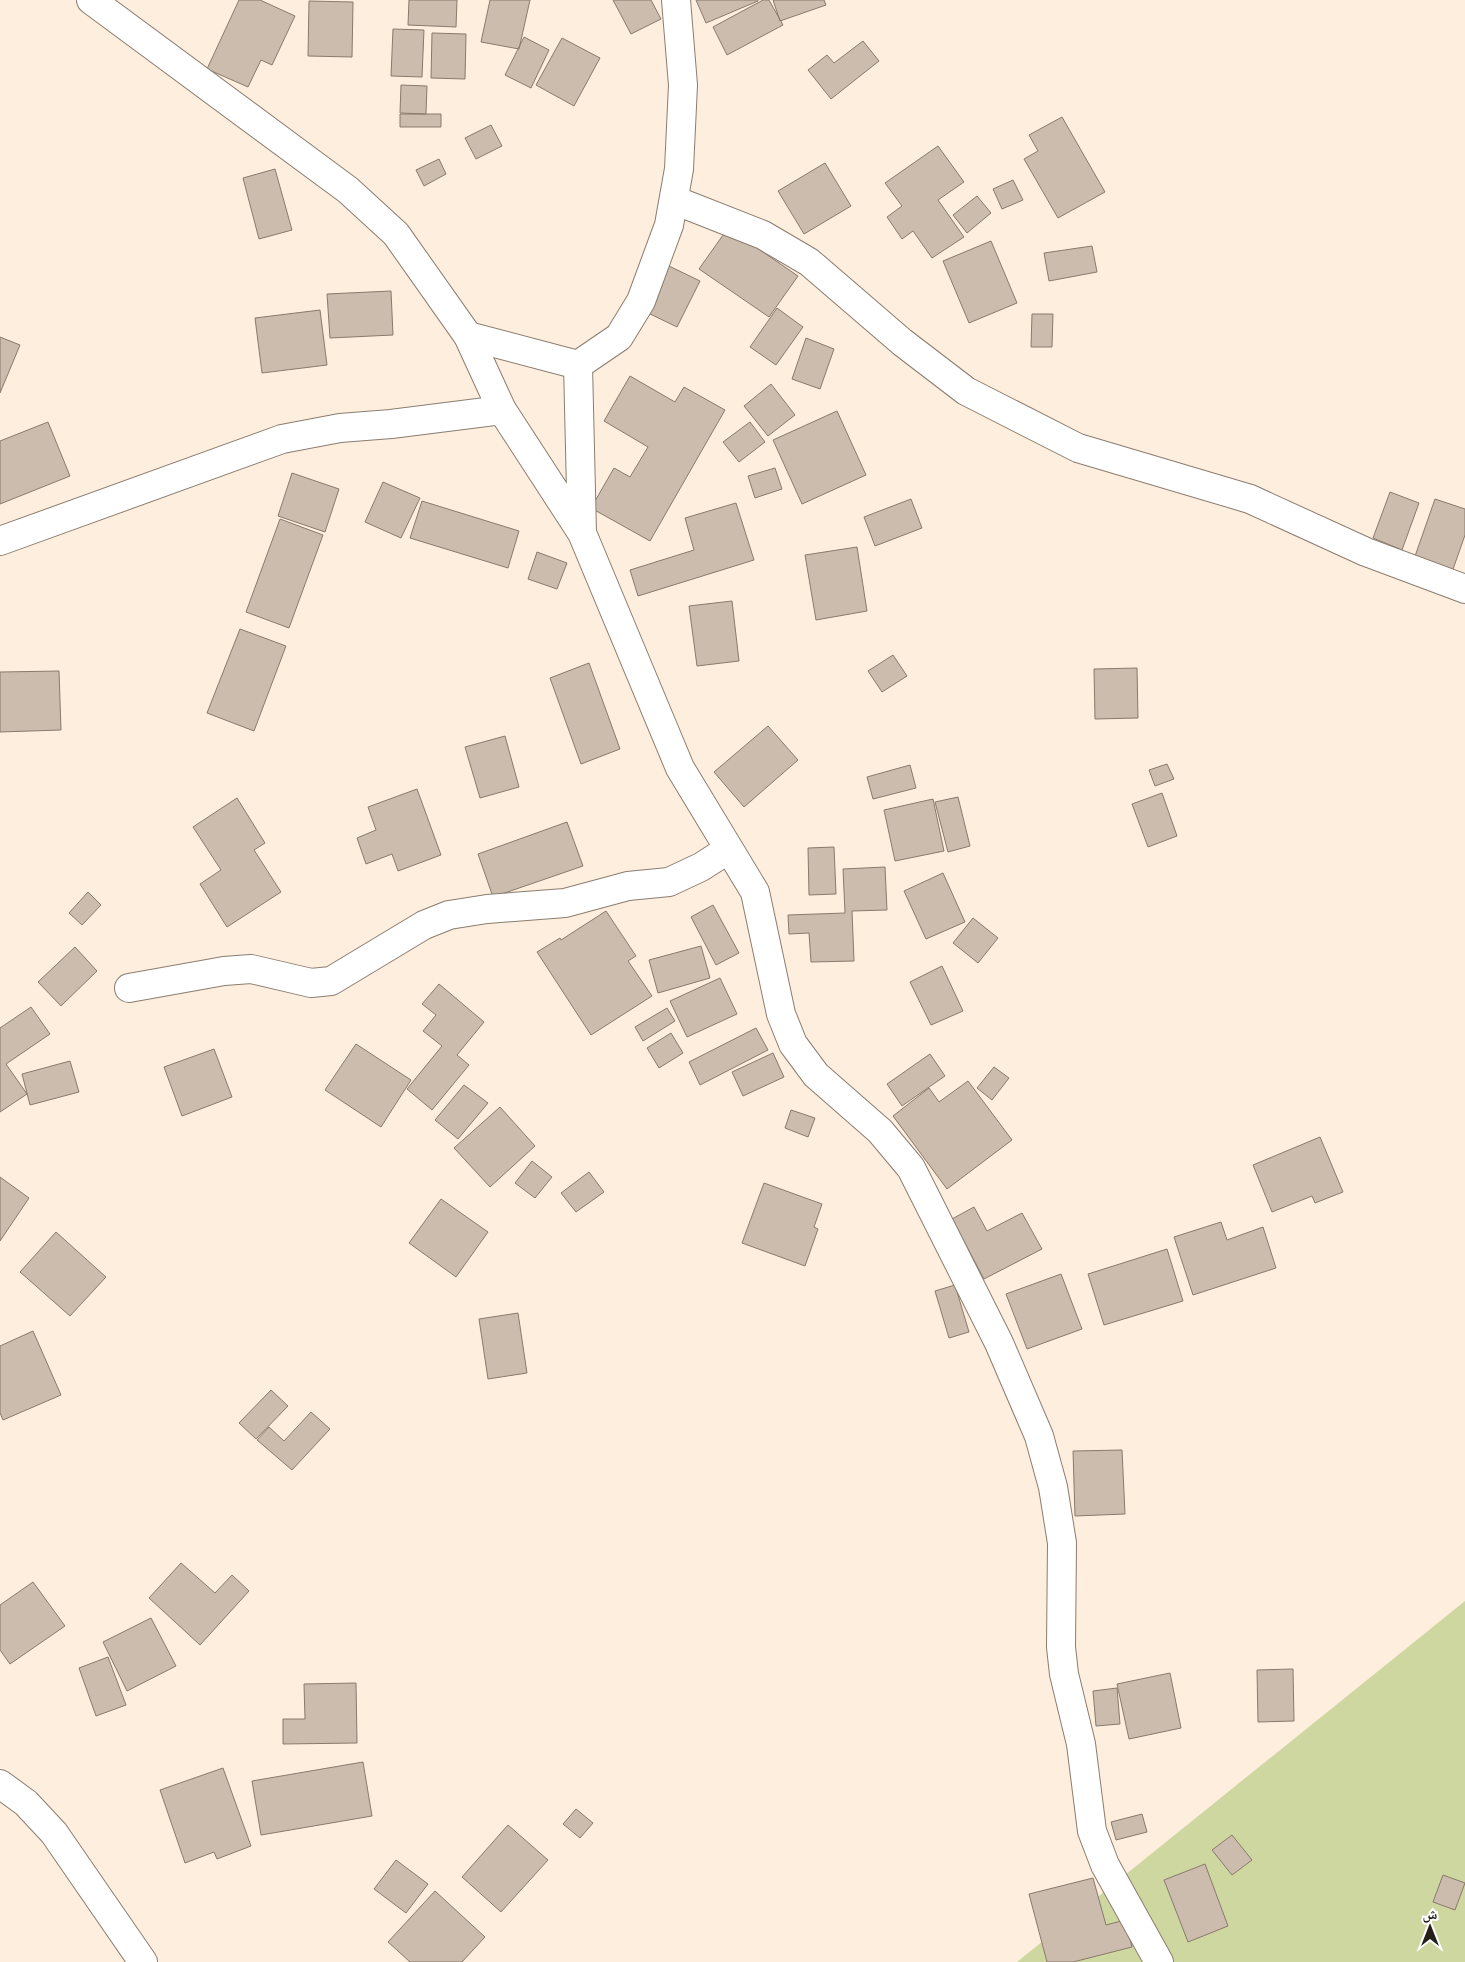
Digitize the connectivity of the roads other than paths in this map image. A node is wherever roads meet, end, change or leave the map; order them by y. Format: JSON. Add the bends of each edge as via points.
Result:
{"nodes":[{"id":1,"x":91,"y":0,"type":"edge"},
{"id":2,"x":676,"y":0,"type":"edge"},
{"id":3,"x":674,"y":200,"type":"junction"},
{"id":4,"x":468,"y":336,"type":"junction"},
{"id":5,"x":578,"y":365,"type":"junction"},
{"id":6,"x":502,"y":410,"type":"junction"},
{"id":7,"x":582,"y":533,"type":"junction"},
{"id":8,"x":0,"y":541,"type":"edge"},
{"id":9,"x":1465,"y":589,"type":"edge"},
{"id":10,"x":729,"y":849,"type":"junction"},
{"id":11,"x":129,"y":988,"type":"dead end"},
{"id":12,"x":0,"y":1784,"type":"edge"},
{"id":13,"x":143,"y":1962,"type":"edge"},
{"id":14,"x":1159,"y":1962,"type":"edge"}],
"edges":[{"from":1,"to":4,"type":"street","via":[[348,190],[396,234]]},
{"from":2,"to":3,"type":"street","via":[[683,85],[679,169]]},
{"from":3,"to":5,"type":"street","via":[[669,225],[641,301],[618,337]]},
{"from":3,"to":9,"type":"street","via":[[763,236],[809,262],[902,342],[966,391],[1078,448],[1250,499],[1366,552]]},
{"from":4,"to":5,"type":"street"},
{"from":4,"to":6,"type":"street"},
{"from":5,"to":7,"type":"street"},
{"from":6,"to":7,"type":"street"},
{"from":6,"to":8,"type":"street","via":[[340,428],[282,439]]},
{"from":7,"to":10,"type":"street","via":[[680,768]]},
{"from":10,"to":11,"type":"street","via":[[669,882],[628,886],[565,902],[449,915],[424,926],[331,981],[312,983],[251,969]]},
{"from":10,"to":14,"type":"street","via":[[755,892],[781,1014],[793,1044],[816,1075],[880,1131],[911,1168],[999,1343],[1039,1436],[1054,1487],[1062,1543],[1061,1647],[1064,1674],[1081,1744],[1092,1831],[1106,1865]]},
{"from":12,"to":13,"type":"street","via":[[26,1803],[54,1833]]}]}
